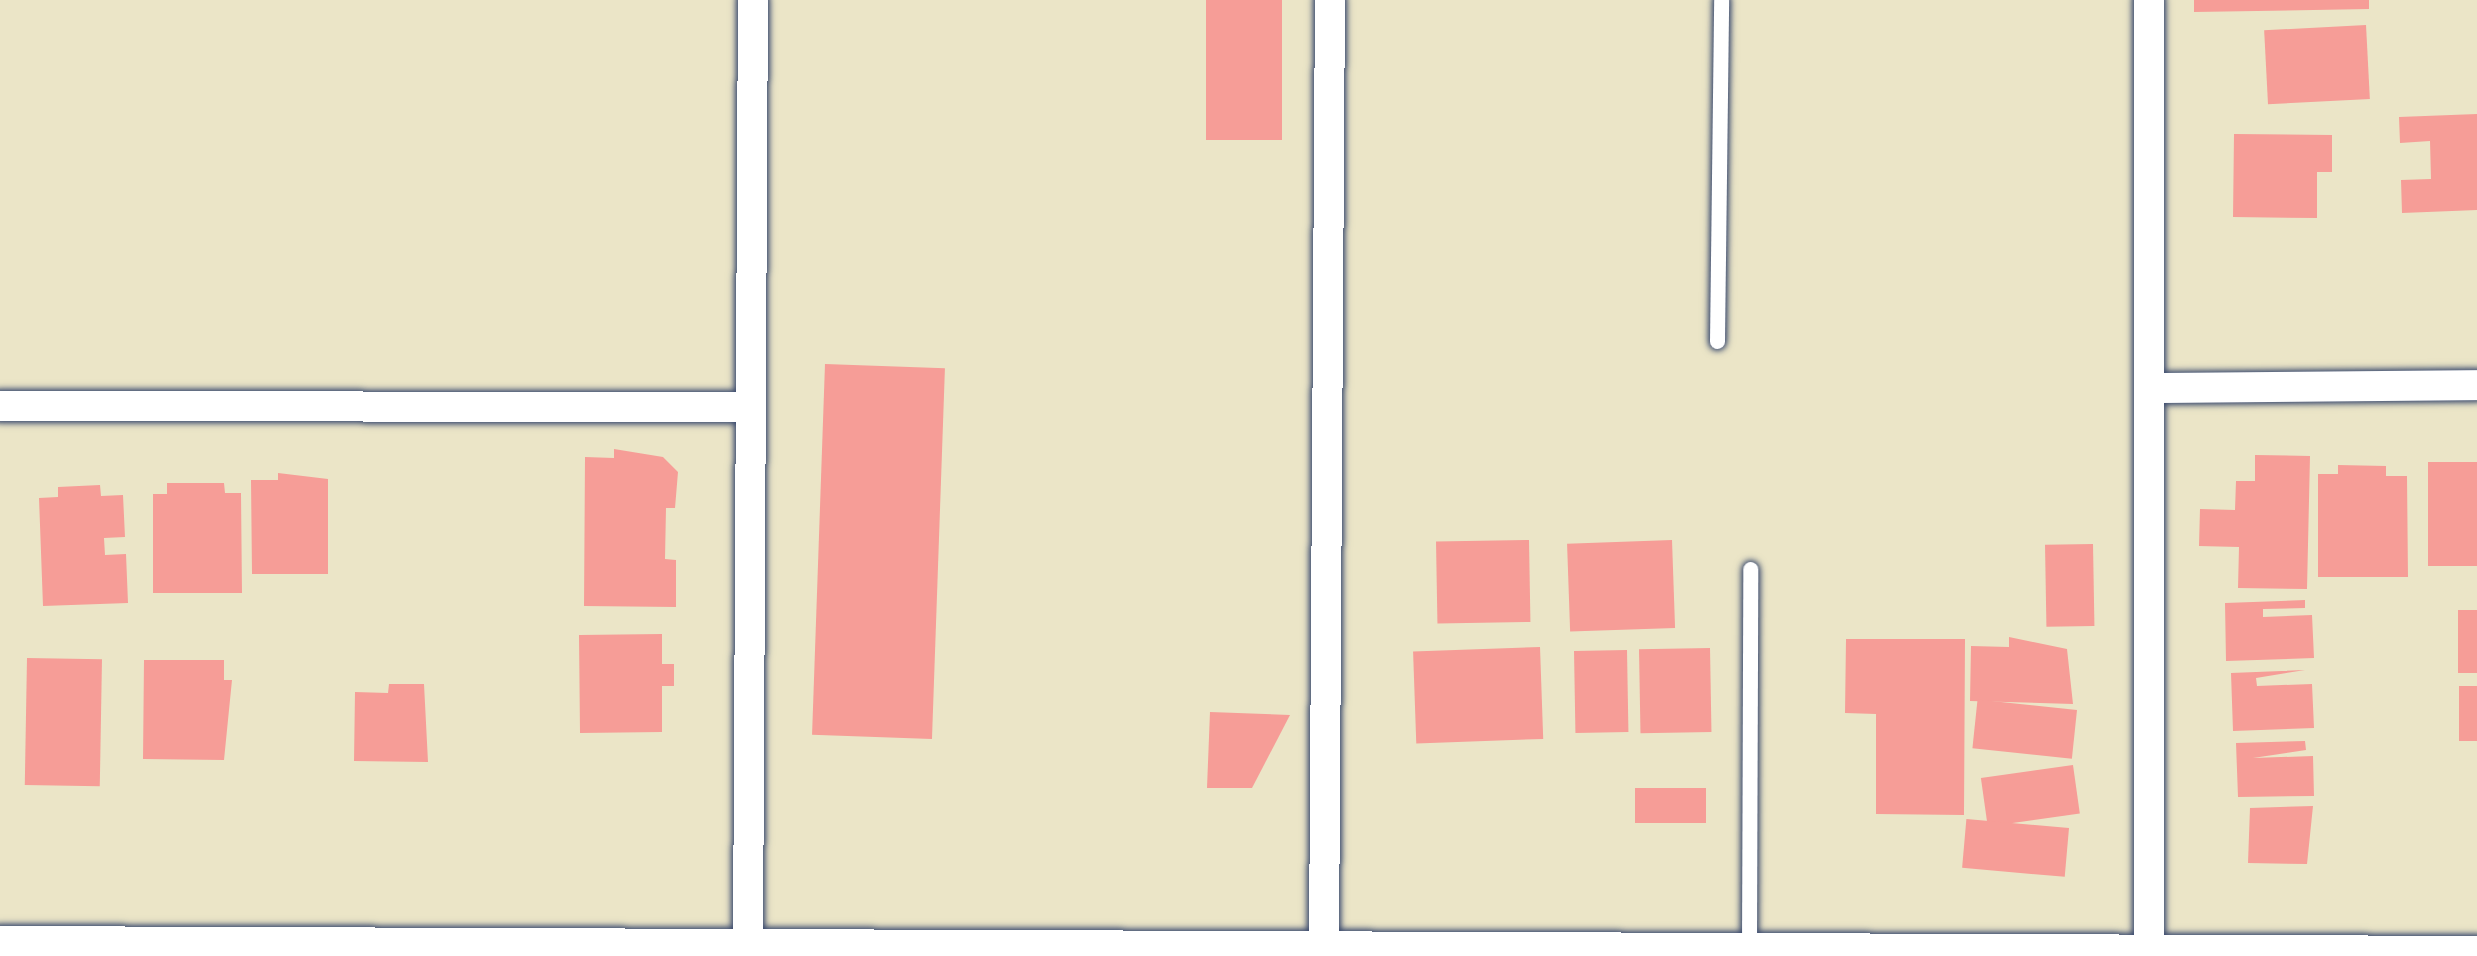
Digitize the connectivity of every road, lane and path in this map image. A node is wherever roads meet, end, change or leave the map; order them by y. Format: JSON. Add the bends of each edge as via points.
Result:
{"nodes":[{"id":1,"x":753,"y":0,"type":"edge"},
{"id":2,"x":1330,"y":0,"type":"edge"},
{"id":3,"x":1721,"y":0,"type":"edge"},
{"id":4,"x":2149,"y":0,"type":"edge"},
{"id":5,"x":1717,"y":341,"type":"dead end"},
{"id":6,"x":2477,"y":385,"type":"edge"},
{"id":7,"x":2150,"y":388,"type":"junction"},
{"id":8,"x":0,"y":406,"type":"edge"},
{"id":9,"x":746,"y":407,"type":"junction"},
{"id":10,"x":1750,"y":569,"type":"dead end"},
{"id":11,"x":0,"y":941,"type":"edge"},
{"id":12,"x":748,"y":945,"type":"junction"},
{"id":13,"x":1324,"y":947,"type":"junction"},
{"id":14,"x":1749,"y":949,"type":"junction"},
{"id":15,"x":291,"y":950,"type":"edge"},
{"id":16,"x":2149,"y":950,"type":"junction"},
{"id":17,"x":2477,"y":951,"type":"edge"},
{"id":18,"x":1969,"y":953,"type":"edge"}],
"edges":[{"from":1,"to":9,"type":"street"},
{"from":2,"to":13,"type":"street"},
{"from":3,"to":5,"type":"lane"},
{"from":4,"to":7,"type":"street"},
{"from":6,"to":7,"type":"street"},
{"from":7,"to":16,"type":"street"},
{"from":8,"to":9,"type":"street"},
{"from":9,"to":12,"type":"street"},
{"from":10,"to":14,"type":"lane"},
{"from":11,"to":15,"type":"street"},
{"from":12,"to":13,"type":"street"},
{"from":12,"to":15,"type":"street"},
{"from":13,"to":14,"type":"street"},
{"from":14,"to":18,"type":"street"},
{"from":16,"to":17,"type":"street"},
{"from":16,"to":18,"type":"street"}]}
